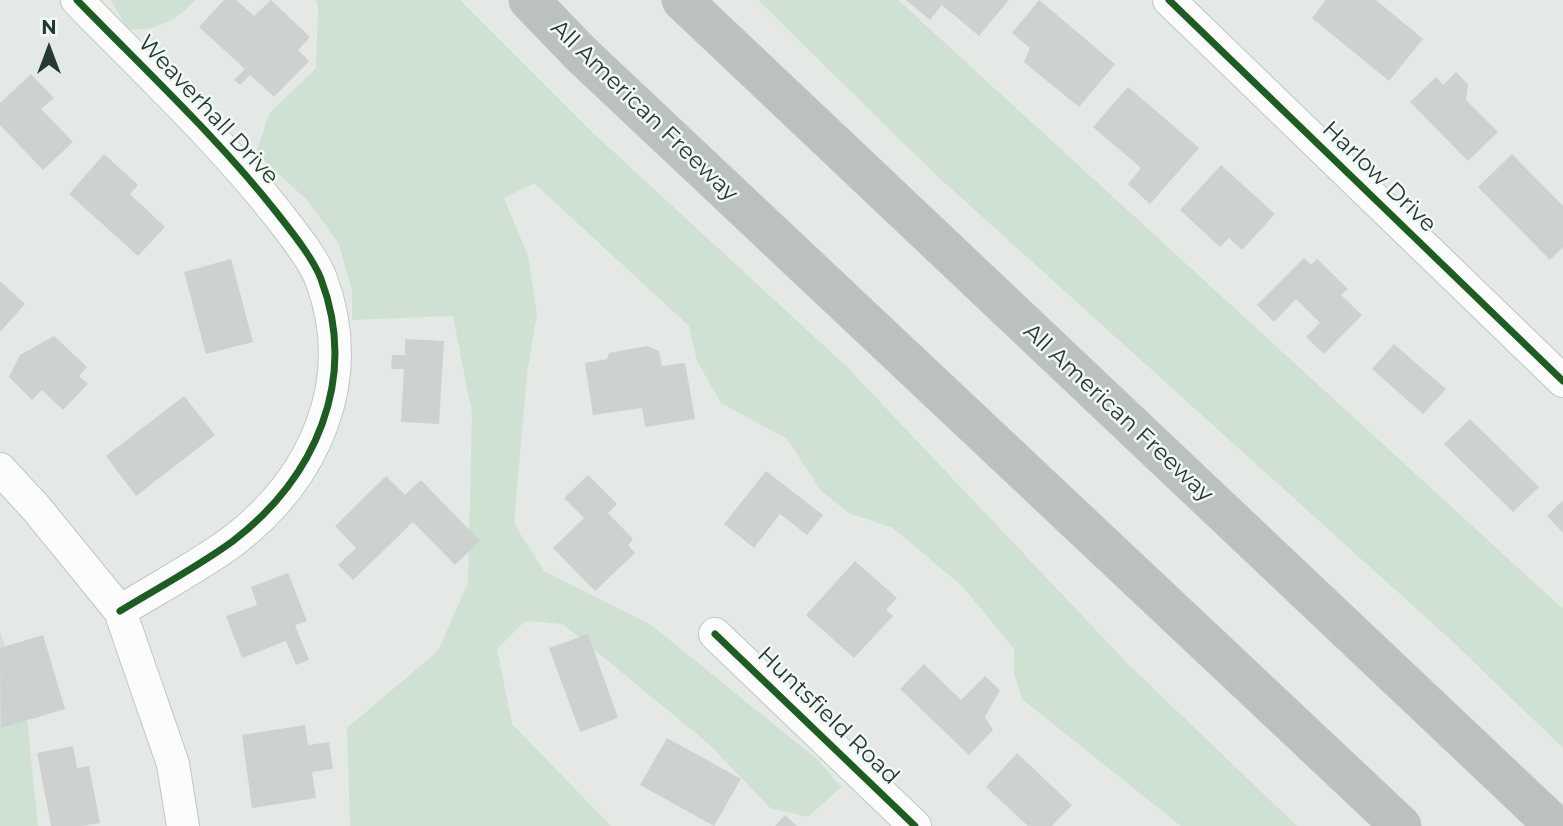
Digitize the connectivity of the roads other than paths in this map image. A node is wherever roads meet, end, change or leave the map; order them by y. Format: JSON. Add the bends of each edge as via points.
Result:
{"nodes":[{"id":1,"x":78,"y":0,"type":"edge"},
{"id":2,"x":529,"y":0,"type":"edge"},
{"id":3,"x":682,"y":0,"type":"edge"},
{"id":4,"x":1169,"y":0,"type":"edge"},
{"id":5,"x":1563,"y":381,"type":"edge"},
{"id":6,"x":0,"y":469,"type":"edge"},
{"id":7,"x":120,"y":611,"type":"junction"},
{"id":8,"x":715,"y":634,"type":"dead end"},
{"id":9,"x":183,"y":826,"type":"edge"},
{"id":10,"x":915,"y":826,"type":"edge"},
{"id":11,"x":1401,"y":826,"type":"edge"},
{"id":12,"x":1555,"y":826,"type":"edge"}],
"edges":[{"from":1,"to":7,"type":"street","name":"Weaverhall Drive","via":[[251,180],[292,232],[321,277],[334,329],[335,364],[325,421],[304,464],[274,502],[233,541]]},
{"from":2,"to":11,"type":"highway","name":"All American Freeway"},
{"from":3,"to":12,"type":"highway","name":"All American Freeway"},
{"from":4,"to":5,"type":"street","name":"Harlow Drive"},
{"from":6,"to":7,"type":"street"},
{"from":7,"to":9,"type":"street","via":[[173,764]]},
{"from":8,"to":10,"type":"street","name":"Huntsfield Road"}]}
